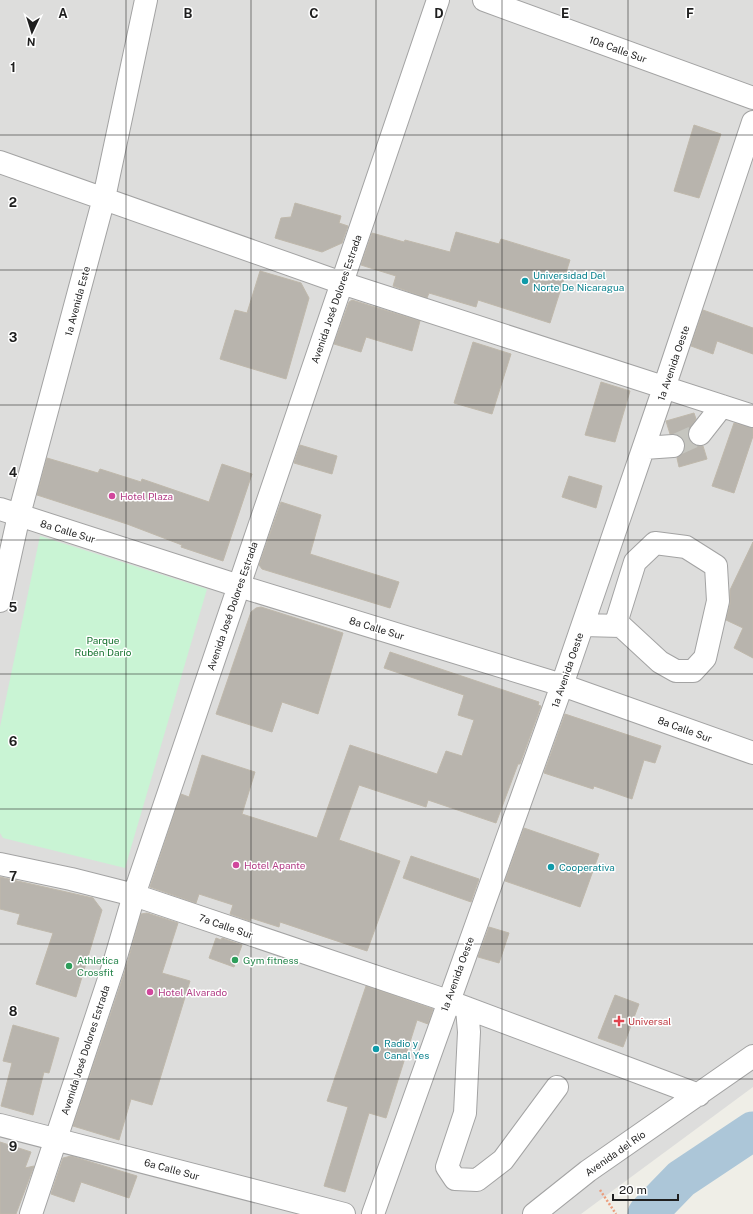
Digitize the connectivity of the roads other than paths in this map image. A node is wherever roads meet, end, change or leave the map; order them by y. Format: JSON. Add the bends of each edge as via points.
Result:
{"nodes":[{"id":1,"x":146,"y":0,"type":"edge"},
{"id":2,"x":438,"y":0,"type":"edge"},
{"id":3,"x":484,"y":0,"type":"edge"},
{"id":4,"x":753,"y":98,"type":"edge"},
{"id":5,"x":753,"y":122,"type":"edge"},
{"id":6,"x":0,"y":162,"type":"edge"},
{"id":7,"x":104,"y":198,"type":"junction"},
{"id":8,"x":342,"y":283,"type":"junction"},
{"id":9,"x":664,"y":388,"type":"junction"},
{"id":10,"x":722,"y":406,"type":"junction"},
{"id":11,"x":753,"y":416,"type":"edge"},
{"id":12,"x":700,"y":434,"type":"tunnel mouth"},
{"id":13,"x":673,"y":446,"type":"tunnel mouth"},
{"id":14,"x":644,"y":448,"type":"junction"},
{"id":15,"x":10,"y":512,"type":"edge"},
{"id":16,"x":239,"y":586,"type":"junction"},
{"id":17,"x":0,"y":601,"type":"edge"},
{"id":18,"x":582,"y":625,"type":"junction"},
{"id":19,"x":621,"y":626,"type":"junction"},
{"id":20,"x":562,"y":685,"type":"junction"},
{"id":21,"x":753,"y":753,"type":"edge"},
{"id":22,"x":0,"y":864,"type":"edge"},
{"id":23,"x":134,"y":895,"type":"junction"},
{"id":24,"x":457,"y":1004,"type":"junction"},
{"id":25,"x":753,"y":1056,"type":"edge"},
{"id":26,"x":557,"y":1088,"type":"dead end"},
{"id":27,"x":699,"y":1095,"type":"junction"},
{"id":28,"x":0,"y":1125,"type":"edge"},
{"id":29,"x":56,"y":1139,"type":"junction"},
{"id":30,"x":31,"y":1214,"type":"edge"},
{"id":31,"x":344,"y":1214,"type":"edge"},
{"id":32,"x":372,"y":1214,"type":"edge"},
{"id":33,"x":534,"y":1214,"type":"edge"}],
"edges":[{"from":1,"to":7,"type":"street","name":"1a Avenida Este"},
{"from":2,"to":8,"type":"street","name":"Avenida José Dolores Estrada"},
{"from":3,"to":4,"type":"street","name":"10a Calle Sur"},
{"from":5,"to":9,"type":"street","name":"1a Avenida Oeste"},
{"from":6,"to":7,"type":"street"},
{"from":7,"to":8,"type":"street"},
{"from":7,"to":15,"type":"street","name":"1a Avenida Este"},
{"from":8,"to":9,"type":"street"},
{"from":8,"to":16,"type":"street","name":"Avenida José Dolores Estrada"},
{"from":9,"to":10,"type":"street"},
{"from":9,"to":14,"type":"street","name":"1a Avenida Oeste"},
{"from":10,"to":11,"type":"street"},
{"from":10,"to":12,"type":"street"},
{"from":13,"to":14,"type":"street"},
{"from":14,"to":18,"type":"street","name":"1a Avenida Oeste"},
{"from":15,"to":16,"type":"street","name":"8a Calle Sur"},
{"from":15,"to":17,"type":"street","name":"1a Avenida Este"},
{"from":16,"to":20,"type":"street","name":"8a Calle Sur"},
{"from":16,"to":23,"type":"street","name":"Avenida José Dolores Estrada"},
{"from":18,"to":19,"type":"street"},
{"from":18,"to":20,"type":"street","name":"1a Avenida Oeste"},
{"from":19,"to":19,"type":"street","via":[[617,620],[635,562],[655,543],[686,547],[716,566],[718,601],[705,658],[693,671],[676,671],[660,662]]},
{"from":20,"to":21,"type":"street","name":"8a Calle Sur"},
{"from":20,"to":24,"type":"street","name":"1a Avenida Oeste"},
{"from":22,"to":23,"type":"street","name":"7a Calle Sur"},
{"from":23,"to":24,"type":"street","name":"7a Calle Sur"},
{"from":23,"to":29,"type":"street","name":"Avenida José Dolores Estrada"},
{"from":24,"to":26,"type":"street","via":[[469,1032],[465,1113],[448,1167],[455,1179],[477,1180],[503,1160]]},
{"from":24,"to":27,"type":"street","name":"7a Calle Sur"},
{"from":24,"to":32,"type":"street","name":"1a Avenida Oeste"},
{"from":25,"to":27,"type":"street","name":"Avenida del Río"},
{"from":27,"to":33,"type":"street","name":"Avenida del Río","via":[[588,1171]]},
{"from":28,"to":29,"type":"street","name":"6a Calle Sur"},
{"from":29,"to":30,"type":"street","name":"Avenida José Dolores Estrada"},
{"from":29,"to":31,"type":"street","name":"6a Calle Sur"}]}
